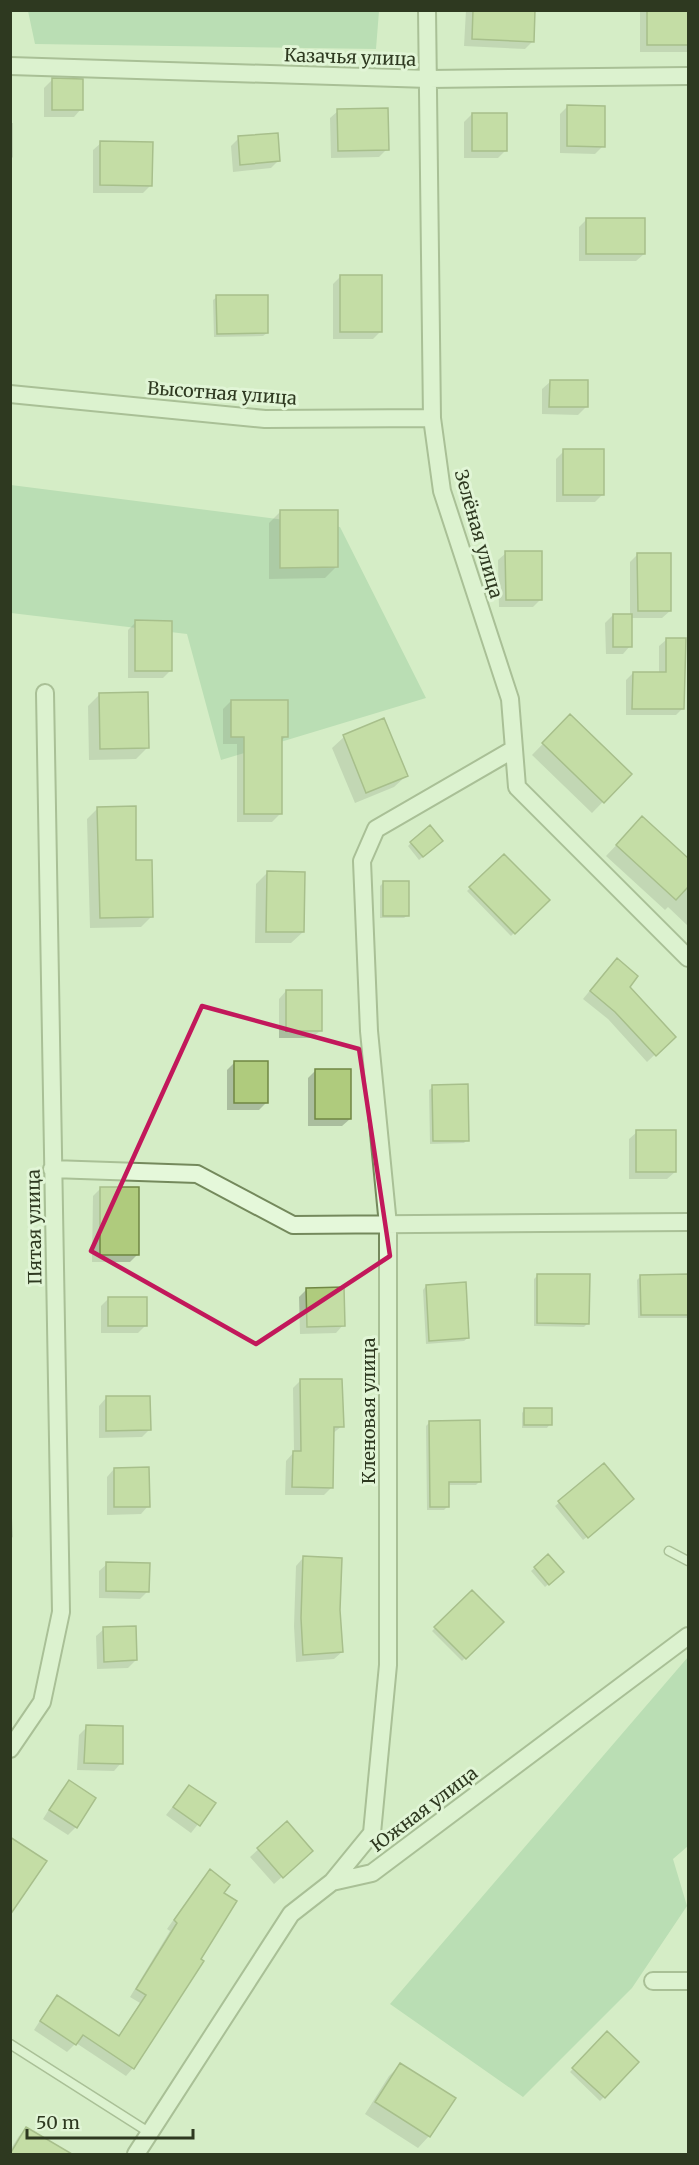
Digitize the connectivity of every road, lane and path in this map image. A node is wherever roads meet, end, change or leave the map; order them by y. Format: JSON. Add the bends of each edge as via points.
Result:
{"nodes":[{"id":1,"x":427,"y":10,"type":"edge"},
{"id":2,"x":10,"y":66,"type":"edge"},
{"id":3,"x":688,"y":76,"type":"edge"},
{"id":4,"x":429,"y":79,"type":"junction"},
{"id":5,"x":10,"y":394,"type":"edge"},
{"id":6,"x":432,"y":417,"type":"junction"},
{"id":7,"x":45,"y":693,"type":"dead end"},
{"id":8,"x":514,"y":749,"type":"junction"},
{"id":9,"x":688,"y":958,"type":"edge"},
{"id":10,"x":52,"y":1169,"type":"junction"},
{"id":11,"x":688,"y":1221,"type":"edge"},
{"id":12,"x":388,"y":1225,"type":"junction"},
{"id":13,"x":669,"y":1551,"type":"dead end"},
{"id":14,"x":688,"y":1561,"type":"edge"},
{"id":15,"x":688,"y":1636,"type":"edge"},
{"id":16,"x":10,"y":1749,"type":"edge"},
{"id":17,"x":332,"y":1882,"type":"junction"},
{"id":18,"x":653,"y":1981,"type":"dead end"},
{"id":19,"x":688,"y":1982,"type":"edge"},
{"id":20,"x":10,"y":2044,"type":"edge"},
{"id":21,"x":150,"y":2133,"type":"junction"},
{"id":22,"x":136,"y":2154,"type":"edge"}],
"edges":[{"from":1,"to":4,"type":"street","name":"Зелёная улица"},
{"from":2,"to":4,"type":"street","name":"Казачья улица"},
{"from":3,"to":4,"type":"street","name":"Казачья улица"},
{"from":4,"to":6,"type":"street","name":"Зелёная улица"},
{"from":5,"to":6,"type":"street","name":"Высотная улица","via":[[265,419]]},
{"from":6,"to":8,"type":"street","name":"Зелёная улица","via":[[442,491],[510,699]]},
{"from":7,"to":10,"type":"street","name":"Пятая улица"},
{"from":8,"to":9,"type":"street","name":"Зелёная улица","via":[[517,787]]},
{"from":8,"to":12,"type":"street","name":"Кленовая улица","via":[[376,829],[362,861],[369,1031]]},
{"from":10,"to":12,"type":"street","via":[[197,1174],[293,1225]]},
{"from":10,"to":16,"type":"street","name":"Пятая улица","via":[[61,1612],[42,1702]]},
{"from":11,"to":12,"type":"street"},
{"from":12,"to":17,"type":"street","name":"Кленовая улица","via":[[388,1665],[372,1833]]},
{"from":13,"to":14,"type":"lane"},
{"from":15,"to":17,"type":"street","name":"Южная улица","via":[[372,1873]]},
{"from":17,"to":21,"type":"street","name":"Южная улица","via":[[291,1914]]},
{"from":18,"to":19,"type":"street"},
{"from":20,"to":21,"type":"lane"},
{"from":21,"to":22,"type":"street","name":"Южная улица"}]}
